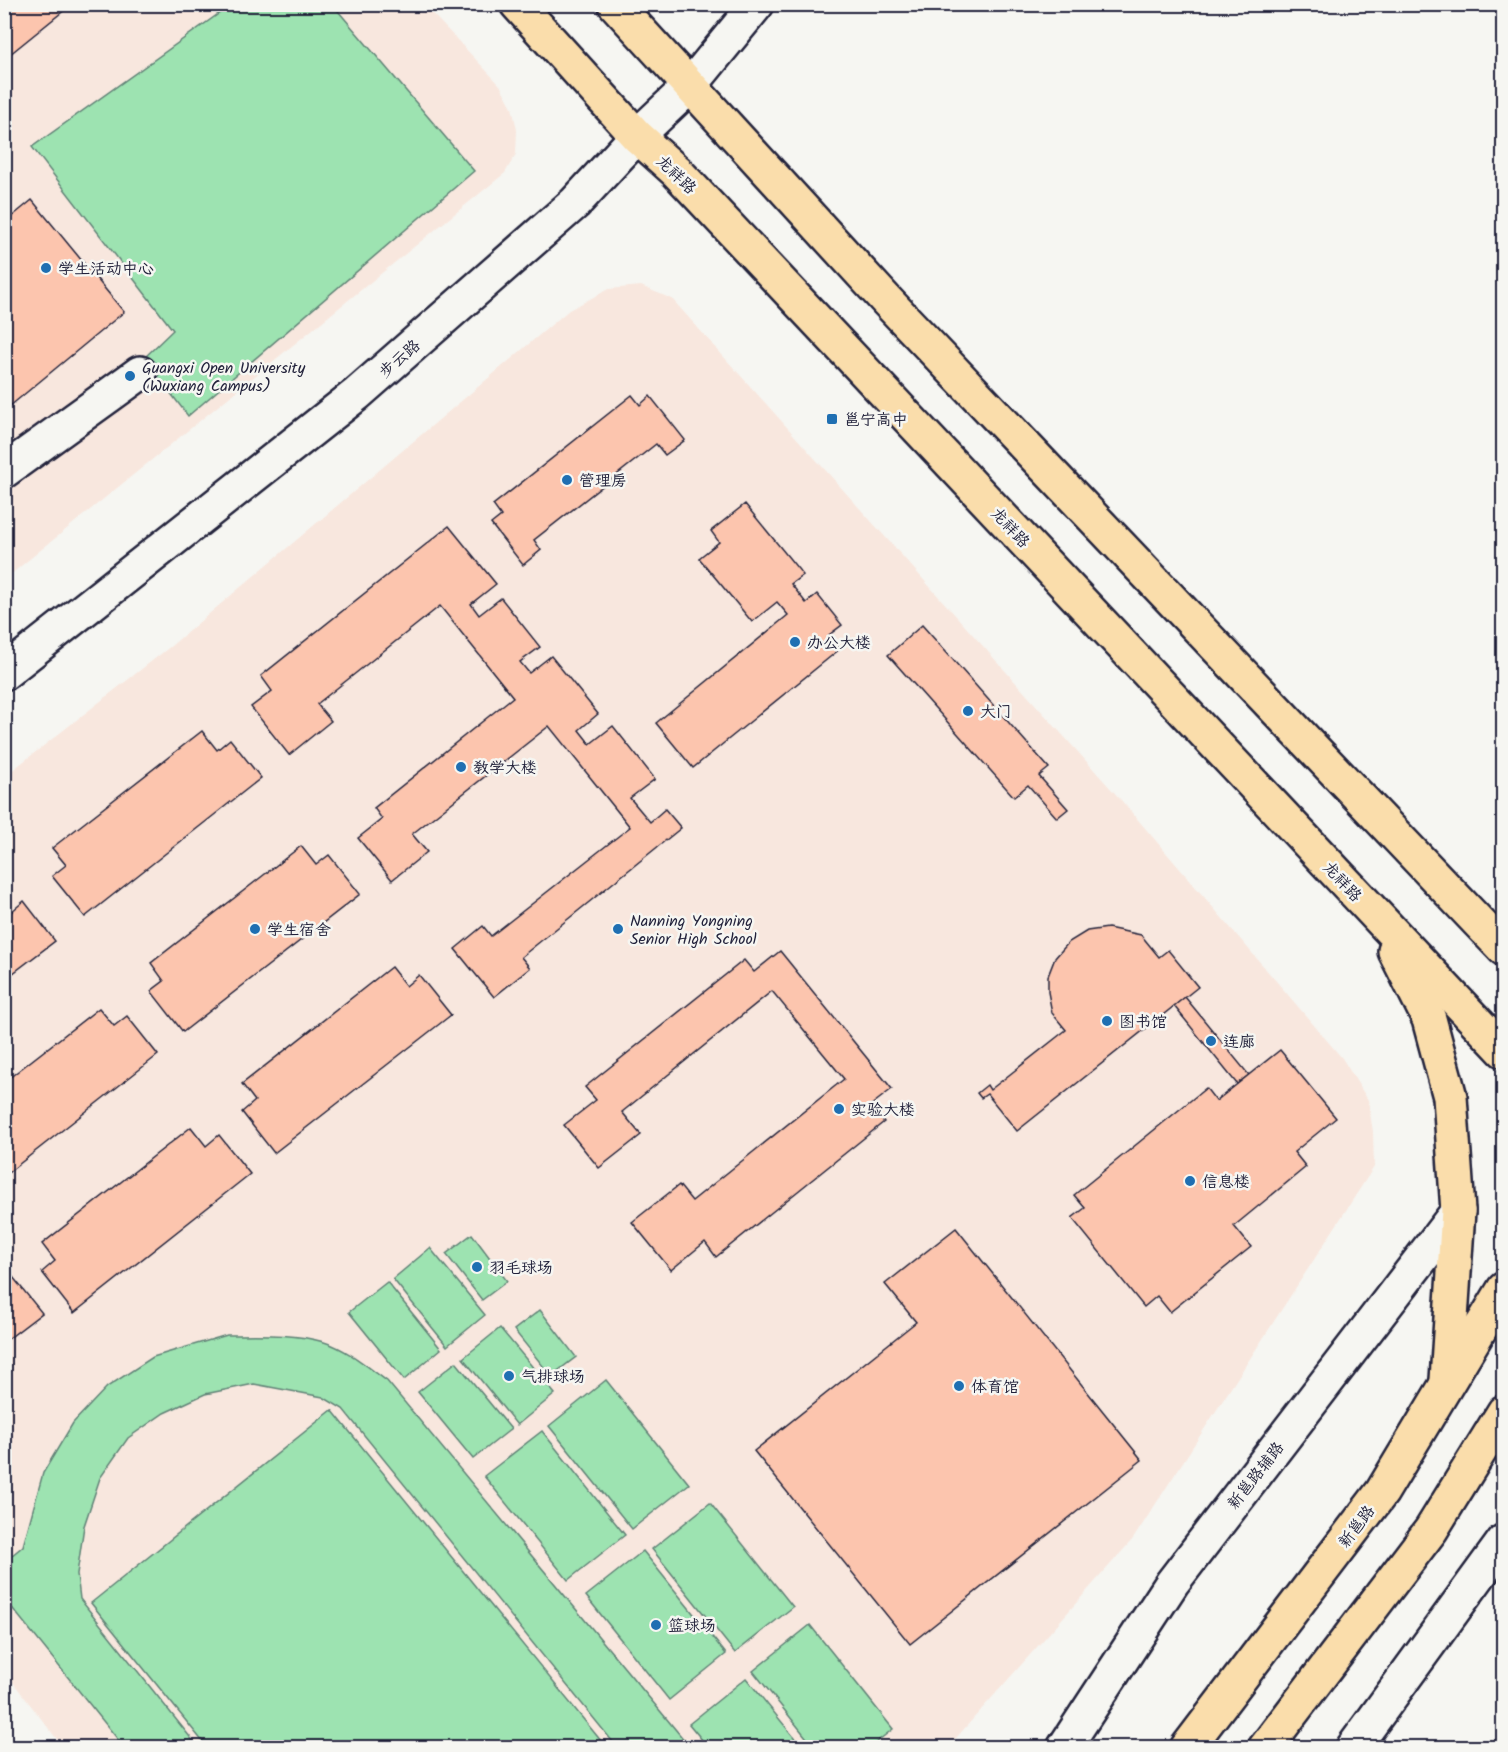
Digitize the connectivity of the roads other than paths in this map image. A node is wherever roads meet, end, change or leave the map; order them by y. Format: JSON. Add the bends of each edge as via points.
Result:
{"nodes":[{"id":1,"x":517,"y":4,"type":"edge"},
{"id":2,"x":615,"y":4,"type":"edge"},
{"id":3,"x":757,"y":4,"type":"edge"},
{"id":4,"x":690,"y":86,"type":"junction"},
{"id":5,"x":637,"y":136,"type":"junction"},
{"id":6,"x":140,"y":373,"type":"dead end"},
{"id":7,"x":4,"y":471,"type":"edge"},
{"id":8,"x":4,"y":673,"type":"edge"},
{"id":9,"x":1464,"y":908,"type":"junction"},
{"id":10,"x":1378,"y":918,"type":"junction"},
{"id":11,"x":1503,"y":921,"type":"edge"},
{"id":12,"x":1503,"y":949,"type":"edge"},
{"id":13,"x":1503,"y":1051,"type":"edge"},
{"id":14,"x":1458,"y":1211,"type":"junction"},
{"id":15,"x":1503,"y":1289,"type":"edge"},
{"id":16,"x":1446,"y":1385,"type":"junction"},
{"id":17,"x":1503,"y":1412,"type":"edge"},
{"id":18,"x":1503,"y":1541,"type":"edge"},
{"id":19,"x":1064,"y":1748,"type":"edge"},
{"id":20,"x":1187,"y":1748,"type":"edge"},
{"id":21,"x":1265,"y":1748,"type":"edge"},
{"id":22,"x":1353,"y":1748,"type":"edge"}],
"edges":[{"from":1,"to":5,"type":"main road","name":"龙祥路"},
{"from":2,"to":4,"type":"main road"},
{"from":3,"to":4,"type":"street","name":"步云路"},
{"from":4,"to":5,"type":"street","name":"步云路"},
{"from":4,"to":9,"type":"main road","via":[[887,301]]},
{"from":5,"to":8,"type":"street","name":"步云路","via":[[575,203],[357,394]]},
{"from":5,"to":10,"type":"main road","name":"龙祥路","via":[[685,181]]},
{"from":6,"to":7,"type":"street"},
{"from":9,"to":11,"type":"main road"},
{"from":9,"to":12,"type":"main road"},
{"from":10,"to":13,"type":"main road","name":"龙祥路"},
{"from":10,"to":14,"type":"main road","via":[[1429,1019],[1450,1097]]},
{"from":14,"to":16,"type":"main road"},
{"from":14,"to":19,"type":"street","name":"新邕路辅路","via":[[1172,1583]]},
{"from":15,"to":16,"type":"main road","name":"新邕路"},
{"from":16,"to":20,"type":"main road","name":"新邕路","via":[[1382,1492]]},
{"from":17,"to":21,"type":"main road","via":[[1431,1530]]},
{"from":18,"to":22,"type":"street"}]}
